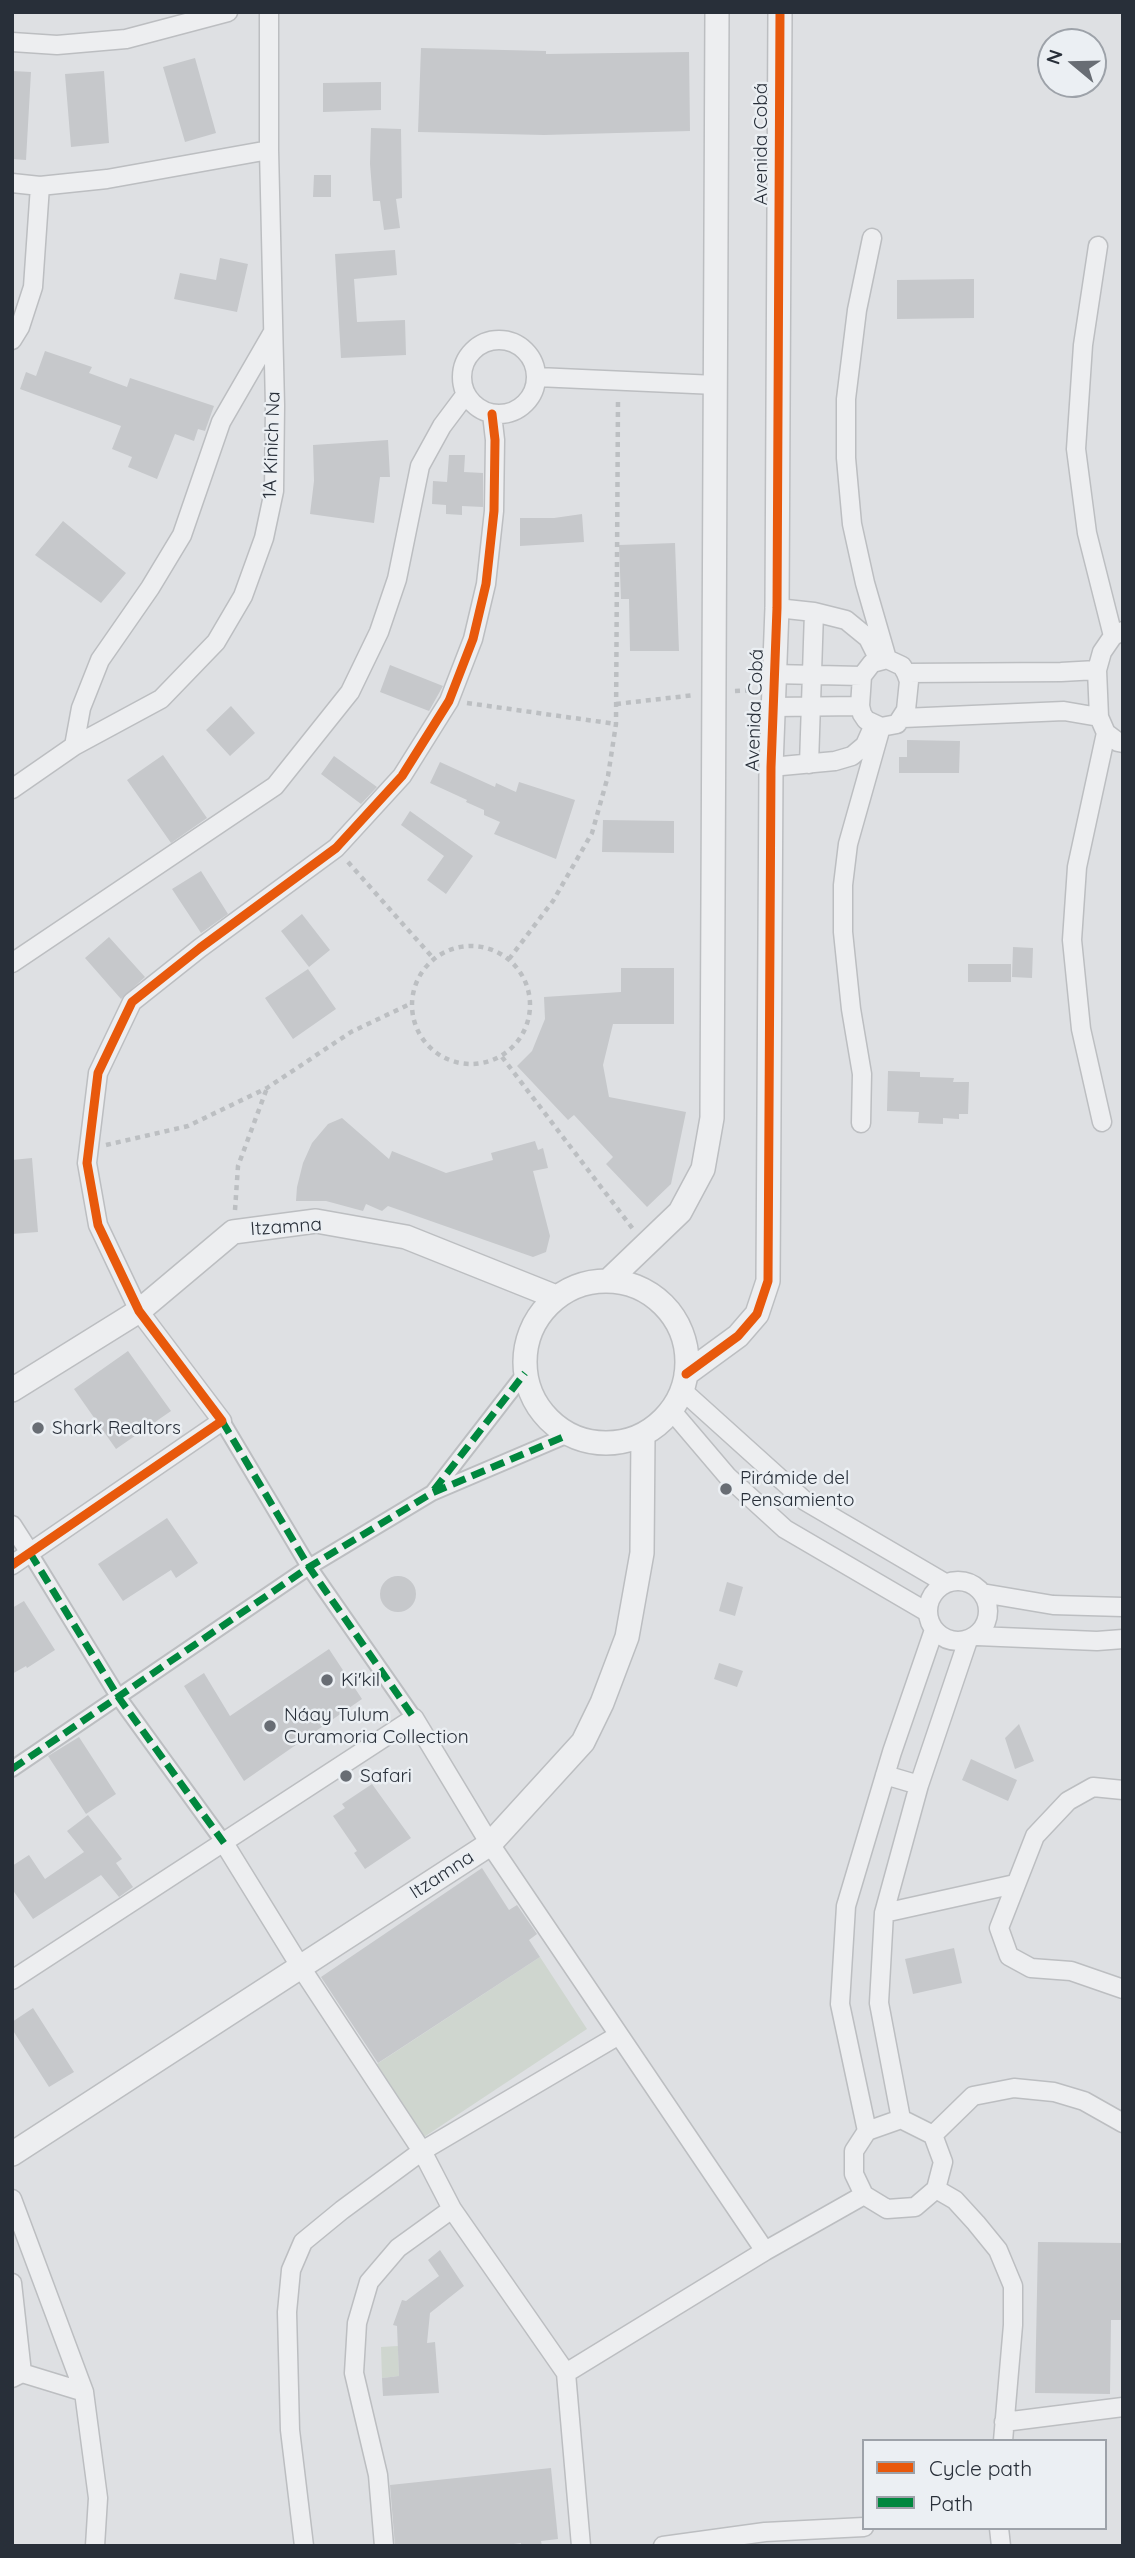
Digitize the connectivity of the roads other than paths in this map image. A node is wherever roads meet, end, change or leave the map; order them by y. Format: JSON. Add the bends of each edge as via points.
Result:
{"nodes":[{"id":1,"x":229,"y":12,"type":"edge"},
{"id":2,"x":269,"y":12,"type":"edge"},
{"id":3,"x":717,"y":12,"type":"edge"},
{"id":4,"x":780,"y":12,"type":"edge"},
{"id":5,"x":12,"y":42,"type":"edge"},
{"id":6,"x":269,"y":150,"type":"junction"},
{"id":7,"x":12,"y":183,"type":"edge"},
{"id":8,"x":40,"y":186,"type":"junction"},
{"id":9,"x":872,"y":238,"type":"dead end"},
{"id":10,"x":1098,"y":246,"type":"dead end"},
{"id":11,"x":273,"y":332,"type":"junction"},
{"id":12,"x":12,"y":340,"type":"edge"},
{"id":13,"x":537,"y":377,"type":"junction"},
{"id":14,"x":716,"y":385,"type":"junction"},
{"id":15,"x":466,"y":394,"type":"junction"},
{"id":16,"x":492,"y":414,"type":"junction"},
{"id":17,"x":776,"y":608,"type":"junction"},
{"id":18,"x":814,"y":612,"type":"junction"},
{"id":19,"x":1118,"y":634,"type":"edge"},
{"id":20,"x":883,"y":659,"type":"junction"},
{"id":21,"x":1097,"y":670,"type":"junction"},
{"id":22,"x":906,"y":673,"type":"junction"},
{"id":23,"x":773,"y":674,"type":"junction"},
{"id":24,"x":813,"y":674,"type":"junction"},
{"id":25,"x":862,"y":676,"type":"junction"},
{"id":26,"x":860,"y":706,"type":"junction"},
{"id":27,"x":773,"y":707,"type":"junction"},
{"id":28,"x":811,"y":707,"type":"junction"},
{"id":29,"x":903,"y":718,"type":"junction"},
{"id":30,"x":1103,"y":725,"type":"junction"},
{"id":31,"x":877,"y":726,"type":"junction"},
{"id":32,"x":1123,"y":743,"type":"edge"},
{"id":33,"x":74,"y":747,"type":"junction"},
{"id":34,"x":809,"y":764,"type":"junction"},
{"id":35,"x":771,"y":767,"type":"junction"},
{"id":36,"x":12,"y":789,"type":"edge"},
{"id":37,"x":12,"y":963,"type":"edge"},
{"id":38,"x":1102,"y":1122,"type":"dead end"},
{"id":39,"x":861,"y":1123,"type":"dead end"},
{"id":40,"x":609,"y":1280,"type":"junction"},
{"id":41,"x":556,"y":1297,"type":"junction"},
{"id":42,"x":139,"y":1311,"type":"junction"},
{"id":43,"x":525,"y":1373,"type":"junction"},
{"id":44,"x":15,"y":1385,"type":"edge"},
{"id":45,"x":680,"y":1392,"type":"junction"},
{"id":46,"x":222,"y":1420,"type":"junction"},
{"id":47,"x":568,"y":1435,"type":"junction"},
{"id":48,"x":643,"y":1435,"type":"junction"},
{"id":49,"x":432,"y":1493,"type":"junction"},
{"id":50,"x":12,"y":1525,"type":"edge"},
{"id":51,"x":30,"y":1553,"type":"junction"},
{"id":52,"x":12,"y":1565,"type":"edge"},
{"id":53,"x":309,"y":1567,"type":"junction"},
{"id":54,"x":945,"y":1583,"type":"junction"},
{"id":55,"x":982,"y":1593,"type":"junction"},
{"id":56,"x":1123,"y":1607,"type":"edge"},
{"id":57,"x":927,"y":1612,"type":"junction"},
{"id":58,"x":934,"y":1630,"type":"junction"},
{"id":59,"x":972,"y":1638,"type":"junction"},
{"id":60,"x":1123,"y":1639,"type":"edge"},
{"id":61,"x":119,"y":1698,"type":"junction"},
{"id":62,"x":414,"y":1718,"type":"junction"},
{"id":63,"x":12,"y":1769,"type":"edge"},
{"id":64,"x":886,"y":1775,"type":"junction"},
{"id":65,"x":919,"y":1785,"type":"junction"},
{"id":66,"x":1123,"y":1790,"type":"edge"},
{"id":67,"x":224,"y":1843,"type":"junction"},
{"id":68,"x":490,"y":1844,"type":"junction"},
{"id":69,"x":1015,"y":1884,"type":"junction"},
{"id":70,"x":884,"y":1913,"type":"junction"},
{"id":71,"x":300,"y":1966,"type":"junction"},
{"id":72,"x":12,"y":1980,"type":"edge"},
{"id":73,"x":1123,"y":1989,"type":"edge"},
{"id":74,"x":619,"y":2035,"type":"junction"},
{"id":75,"x":901,"y":2119,"type":"junction"},
{"id":76,"x":1123,"y":2123,"type":"edge"},
{"id":77,"x":867,"y":2131,"type":"junction"},
{"id":78,"x":933,"y":2135,"type":"junction"},
{"id":79,"x":422,"y":2151,"type":"junction"},
{"id":80,"x":12,"y":2154,"type":"edge"},
{"id":81,"x":936,"y":2189,"type":"junction"},
{"id":82,"x":864,"y":2195,"type":"junction"},
{"id":83,"x":12,"y":2199,"type":"edge"},
{"id":84,"x":452,"y":2209,"type":"junction"},
{"id":85,"x":765,"y":2251,"type":"junction"},
{"id":86,"x":12,"y":2283,"type":"edge"},
{"id":87,"x":566,"y":2373,"type":"junction"},
{"id":88,"x":17,"y":2376,"type":"edge"},
{"id":89,"x":84,"y":2392,"type":"junction"},
{"id":90,"x":1123,"y":2407,"type":"edge"},
{"id":91,"x":1004,"y":2422,"type":"junction"},
{"id":92,"x":1003,"y":2439,"type":"edge"},
{"id":93,"x":862,"y":2528,"type":"edge"},
{"id":94,"x":95,"y":2546,"type":"edge"},
{"id":95,"x":304,"y":2546,"type":"edge"},
{"id":96,"x":384,"y":2546,"type":"edge"},
{"id":97,"x":581,"y":2546,"type":"edge"},
{"id":98,"x":663,"y":2546,"type":"edge"}],
"edges":[{"from":1,"to":5,"type":"street","via":[[126,38],[57,45]]},
{"from":2,"to":6,"type":"street","name":"1A Kinich Na"},
{"from":3,"to":14,"type":"street","name":"Avenida Cobá"},
{"from":4,"to":17,"type":"street","name":"Avenida Cobá"},
{"from":6,"to":8,"type":"street"},
{"from":6,"to":11,"type":"street","name":"1A Kinich Na"},
{"from":7,"to":8,"type":"street"},
{"from":8,"to":12,"type":"street","via":[[33,288]]},
{"from":9,"to":20,"type":"street","via":[[846,399],[846,457],[852,524]]},
{"from":10,"to":19,"type":"street","via":[[1083,345],[1076,449],[1087,533]]},
{"from":11,"to":33,"type":"street","via":[[221,422],[182,535],[100,660],[81,708]]},
{"from":11,"to":33,"type":"street","name":"1A Kinich Na","via":[[274,491],[264,538],[243,596],[216,642],[162,699]]},
{"from":13,"to":14,"type":"street"},
{"from":13,"to":15,"type":"street","via":[[524,349],[495,339],[476,347],[464,363]]},
{"from":13,"to":16,"type":"street","via":[[527,403],[511,413]]},
{"from":14,"to":40,"type":"street","name":"Avenida Cobá","via":[[712,1118],[703,1169],[680,1212]]},
{"from":15,"to":16,"type":"street","via":[[477,407]]},
{"from":15,"to":37,"type":"street","via":[[420,466],[397,579],[379,632],[350,692],[275,786]]},
{"from":16,"to":42,"type":"street","via":[[494,511],[486,584],[473,639],[449,701],[401,776],[336,848],[132,1002],[98,1073],[87,1163],[98,1224]]},
{"from":17,"to":18,"type":"street"},
{"from":17,"to":23,"type":"street","name":"Avenida Cobá"},
{"from":18,"to":20,"type":"street","via":[[859,628]]},
{"from":18,"to":24,"type":"street"},
{"from":19,"to":21,"type":"street","via":[[1102,652]]},
{"from":20,"to":22,"type":"street","via":[[902,666]]},
{"from":20,"to":25,"type":"street","via":[[865,669]]},
{"from":21,"to":22,"type":"street"},
{"from":21,"to":30,"type":"street"},
{"from":22,"to":29,"type":"street"},
{"from":23,"to":24,"type":"street"},
{"from":23,"to":27,"type":"street","name":"Avenida Cobá"},
{"from":24,"to":25,"type":"street"},
{"from":24,"to":28,"type":"street"},
{"from":25,"to":26,"type":"street"},
{"from":26,"to":28,"type":"street"},
{"from":26,"to":31,"type":"street","via":[[866,720]]},
{"from":27,"to":28,"type":"street"},
{"from":27,"to":35,"type":"street","name":"Avenida Cobá"},
{"from":28,"to":34,"type":"street"},
{"from":29,"to":30,"type":"street","via":[[1064,711]]},
{"from":29,"to":31,"type":"street","via":[[889,727]]},
{"from":30,"to":32,"type":"street"},
{"from":30,"to":38,"type":"street","via":[[1077,867],[1072,940],[1081,1029]]},
{"from":31,"to":34,"type":"street","via":[[852,757]]},
{"from":31,"to":39,"type":"street","via":[[848,844],[843,885],[843,932],[862,1074]]},
{"from":33,"to":36,"type":"street","name":"1A Kinich Na"},
{"from":34,"to":35,"type":"street"},
{"from":35,"to":45,"type":"street","name":"Avenida Cobá","via":[[768,1281],[757,1314]]},
{"from":40,"to":41,"type":"street","via":[[581,1284]]},
{"from":40,"to":45,"type":"street","via":[[636,1286],[661,1301],[678,1324],[686,1348]]},
{"from":41,"to":42,"type":"street","name":"Itzamna","via":[[406,1237],[316,1222],[233,1232]]},
{"from":41,"to":43,"type":"street","via":[[537,1318],[526,1345]]},
{"from":42,"to":44,"type":"street","name":"Itzamna"},
{"from":42,"to":46,"type":"street"},
{"from":43,"to":47,"type":"street","via":[[532,1398],[547,1419]]},
{"from":43,"to":49,"type":"street"},
{"from":45,"to":48,"type":"street","via":[[663,1420]]},
{"from":45,"to":54,"type":"street","via":[[805,1501]]},
{"from":45,"to":57,"type":"street","via":[[728,1477],[785,1529]]},
{"from":46,"to":51,"type":"street"},
{"from":46,"to":53,"type":"street"},
{"from":47,"to":48,"type":"street","via":[[592,1443],[618,1443]]},
{"from":47,"to":49,"type":"street"},
{"from":48,"to":68,"type":"street","name":"Itzamna","via":[[642,1553],[623,1648],[603,1703],[583,1742]]},
{"from":49,"to":53,"type":"street"},
{"from":50,"to":51,"type":"street"},
{"from":51,"to":52,"type":"street"},
{"from":51,"to":61,"type":"street"},
{"from":53,"to":61,"type":"street"},
{"from":53,"to":62,"type":"street"},
{"from":54,"to":55,"type":"street","via":[[967,1582]]},
{"from":54,"to":57,"type":"street","via":[[933,1594]]},
{"from":55,"to":56,"type":"street","via":[[1053,1605]]},
{"from":55,"to":59,"type":"street","via":[[989,1611],[983,1629]]},
{"from":57,"to":58,"type":"street"},
{"from":58,"to":59,"type":"street","via":[[949,1640]]},
{"from":58,"to":64,"type":"street"},
{"from":59,"to":60,"type":"street"},
{"from":59,"to":65,"type":"street"},
{"from":61,"to":63,"type":"street"},
{"from":61,"to":67,"type":"street"},
{"from":62,"to":67,"type":"street"},
{"from":62,"to":68,"type":"street"},
{"from":64,"to":65,"type":"street"},
{"from":64,"to":77,"type":"street","via":[[846,1906],[840,2004]]},
{"from":65,"to":70,"type":"street"},
{"from":66,"to":69,"type":"street","via":[[1093,1787],[1068,1801],[1035,1836]]},
{"from":67,"to":71,"type":"street"},
{"from":67,"to":72,"type":"street"},
{"from":68,"to":71,"type":"street","name":"Itzamna"},
{"from":68,"to":74,"type":"street"},
{"from":69,"to":70,"type":"street"},
{"from":69,"to":73,"type":"street","via":[[999,1928],[1009,1956],[1031,1968],[1071,1971]]},
{"from":70,"to":75,"type":"street","via":[[879,2003]]},
{"from":71,"to":79,"type":"street"},
{"from":71,"to":80,"type":"street","name":"Itzamna"},
{"from":74,"to":79,"type":"street"},
{"from":74,"to":85,"type":"street"},
{"from":75,"to":77,"type":"street"},
{"from":75,"to":78,"type":"street"},
{"from":76,"to":78,"type":"street","via":[[1084,2101],[1014,2088],[973,2096]]},
{"from":77,"to":82,"type":"street","via":[[855,2151],[853,2174]]},
{"from":78,"to":81,"type":"street","via":[[943,2162]]},
{"from":79,"to":84,"type":"street"},
{"from":79,"to":95,"type":"street","via":[[303,2242],[291,2270],[289,2416]]},
{"from":81,"to":82,"type":"street","via":[[915,2207],[887,2209]]},
{"from":81,"to":91,"type":"street","via":[[955,2200],[976,2222],[998,2250],[1013,2286]]},
{"from":82,"to":85,"type":"street"},
{"from":83,"to":89,"type":"street"},
{"from":84,"to":87,"type":"street"},
{"from":84,"to":96,"type":"street","via":[[398,2248],[369,2282],[357,2323],[354,2373],[378,2475]]},
{"from":85,"to":87,"type":"street"},
{"from":86,"to":88,"type":"street"},
{"from":87,"to":97,"type":"street"},
{"from":88,"to":89,"type":"street"},
{"from":89,"to":94,"type":"street","via":[[98,2498]]},
{"from":90,"to":91,"type":"street"},
{"from":91,"to":92,"type":"street"},
{"from":93,"to":98,"type":"street","via":[[765,2532]]}]}
